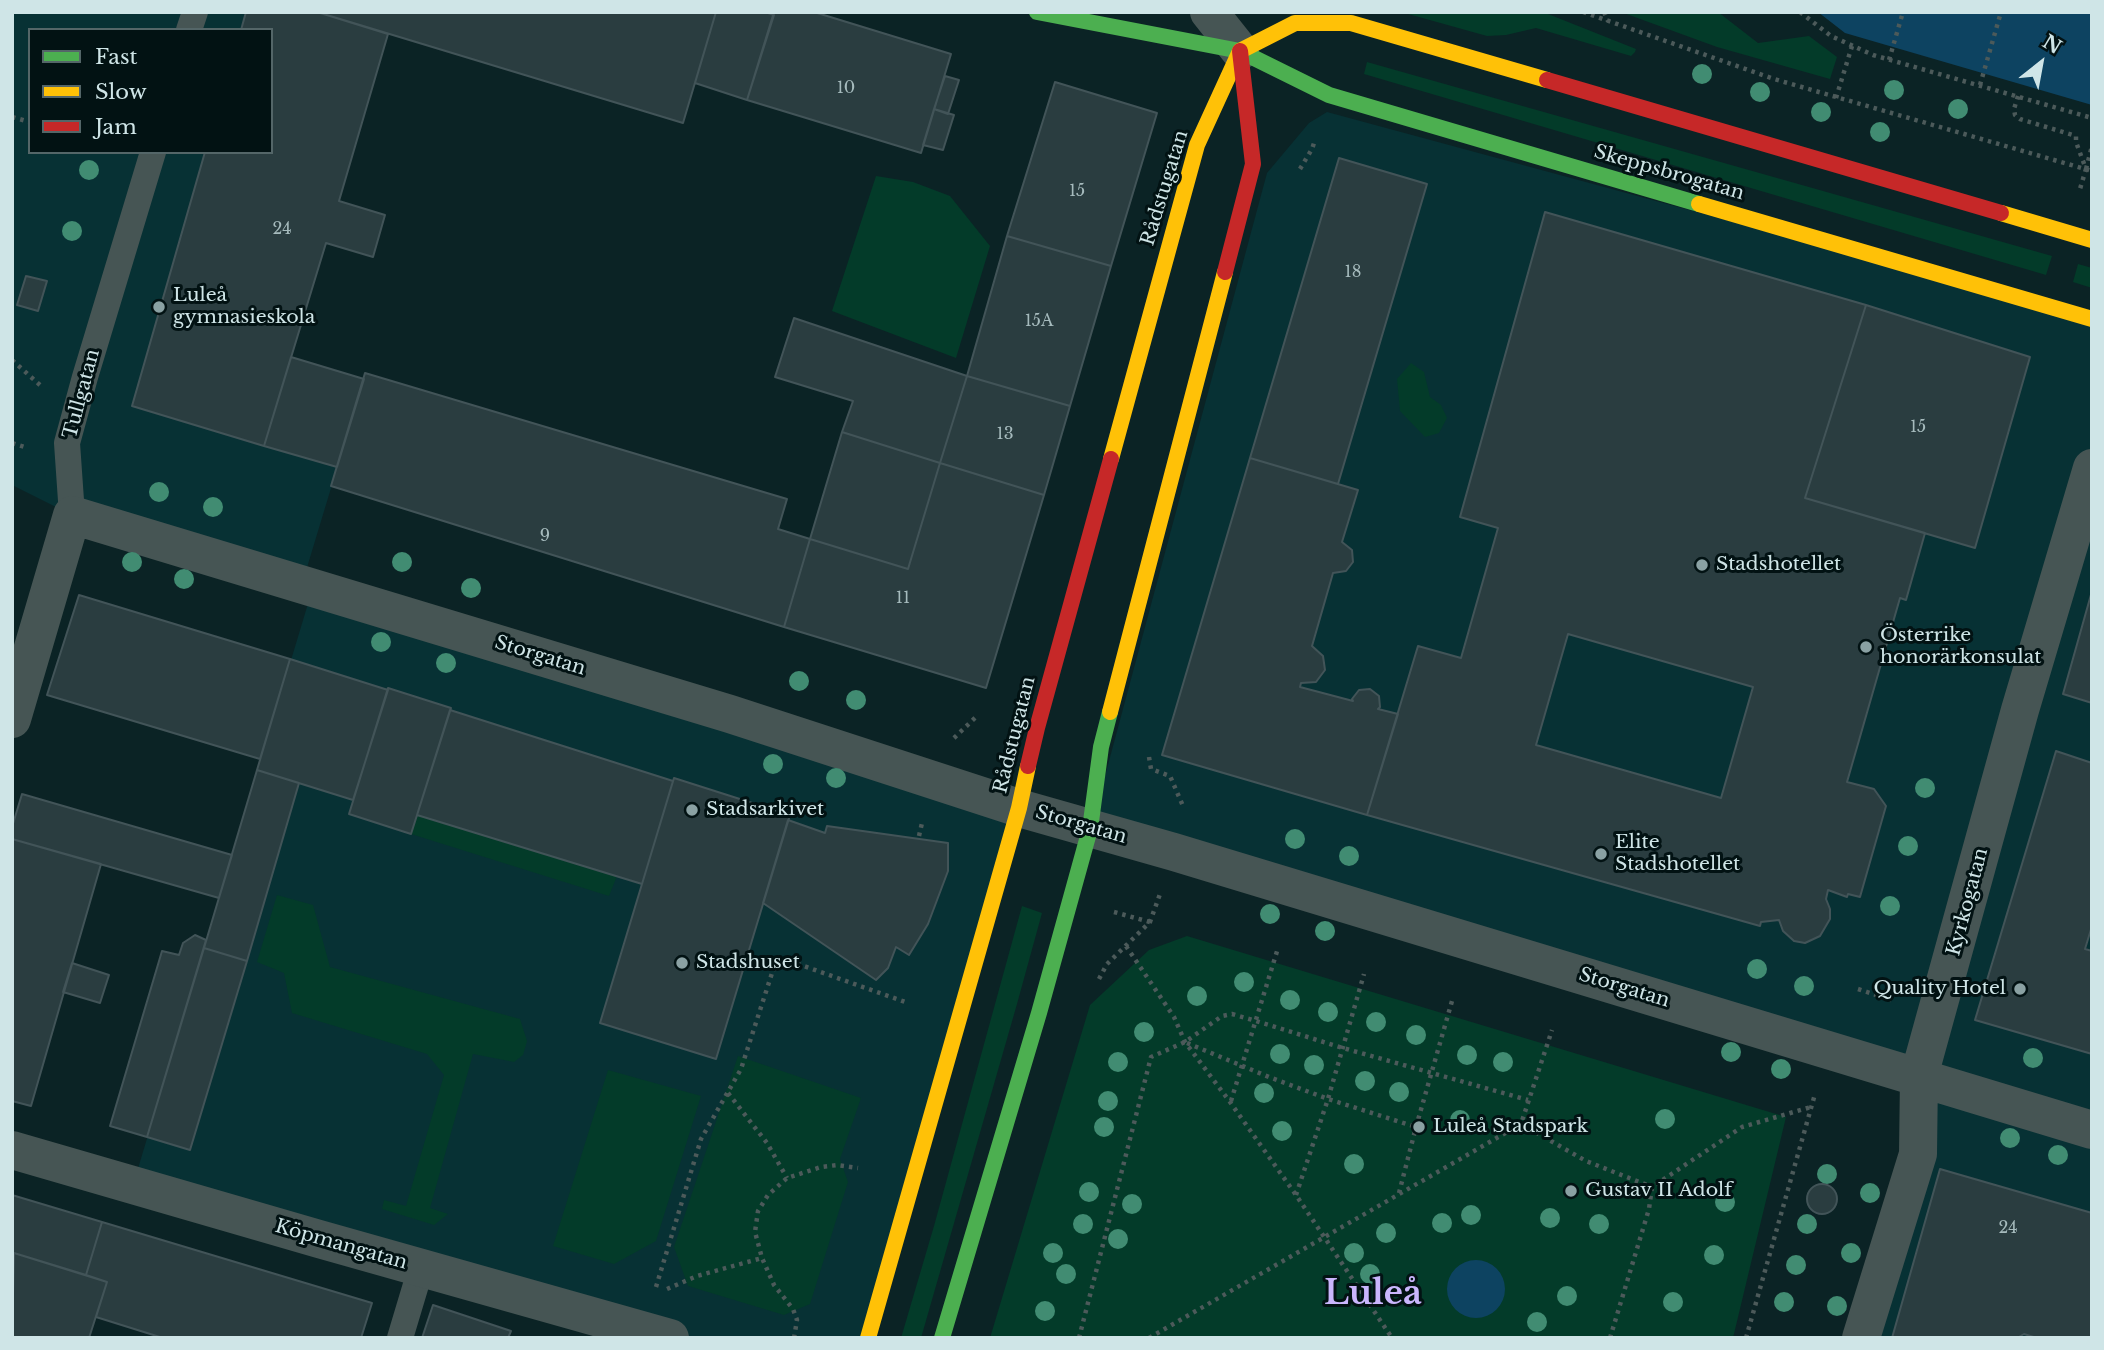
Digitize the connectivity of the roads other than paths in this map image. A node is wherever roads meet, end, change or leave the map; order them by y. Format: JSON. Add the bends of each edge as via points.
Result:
{"nodes":[{"id":1,"x":1037,"y":12,"type":"edge"},
{"id":2,"x":1209,"y":12,"type":"edge"},
{"id":3,"x":1240,"y":51,"type":"junction"},
{"id":4,"x":152,"y":154,"type":"edge"},
{"id":5,"x":2092,"y":240,"type":"edge"},
{"id":6,"x":2092,"y":319,"type":"edge"},
{"id":7,"x":2092,"y":468,"type":"edge"},
{"id":8,"x":72,"y":515,"type":"junction"},
{"id":9,"x":12,"y":719,"type":"edge"},
{"id":10,"x":1019,"y":807,"type":"junction"},
{"id":11,"x":1090,"y":829,"type":"junction"},
{"id":12,"x":1919,"y":1076,"type":"junction"},
{"id":13,"x":2092,"y":1130,"type":"edge"},
{"id":14,"x":12,"y":1150,"type":"edge"},
{"id":15,"x":421,"y":1268,"type":"junction"},
{"id":16,"x":400,"y":1338,"type":"edge"},
{"id":17,"x":670,"y":1338,"type":"edge"},
{"id":18,"x":868,"y":1338,"type":"edge"},
{"id":19,"x":942,"y":1338,"type":"edge"},
{"id":20,"x":1861,"y":1338,"type":"edge"}],
"edges":[{"from":1,"to":3,"type":"main road","name":"Skeppsbrogatan"},
{"from":2,"to":3,"type":"street"},
{"from":3,"to":5,"type":"main road","via":[[1295,23],[1350,23]]},
{"from":3,"to":6,"type":"main road","name":"Skeppsbrogatan","via":[[1329,95]]},
{"from":3,"to":10,"type":"main road","name":"Rådstugatan","via":[[1196,145]]},
{"from":3,"to":11,"type":"main road","via":[[1253,164],[1101,747]]},
{"from":4,"to":8,"type":"lane","name":"Tullgatan","via":[[67,443]]},
{"from":7,"to":12,"type":"street","name":"Kyrkogatan"},
{"from":8,"to":9,"type":"street","name":"Tullgatan"},
{"from":8,"to":10,"type":"street","name":"Storgatan","via":[[730,714]]},
{"from":10,"to":11,"type":"street","name":"Storgatan"},
{"from":10,"to":18,"type":"main road","name":"Rådstugatan"},
{"from":11,"to":12,"type":"street","name":"Storgatan"},
{"from":11,"to":19,"type":"main road"},
{"from":12,"to":13,"type":"street","name":"Storgatan"},
{"from":12,"to":20,"type":"street","name":"Kyrkogatan","via":[[1918,1154]]},
{"from":14,"to":15,"type":"street","name":"Köpmangatan"},
{"from":15,"to":16,"type":"lane"},
{"from":15,"to":17,"type":"street","name":"Köpmangatan"}]}
